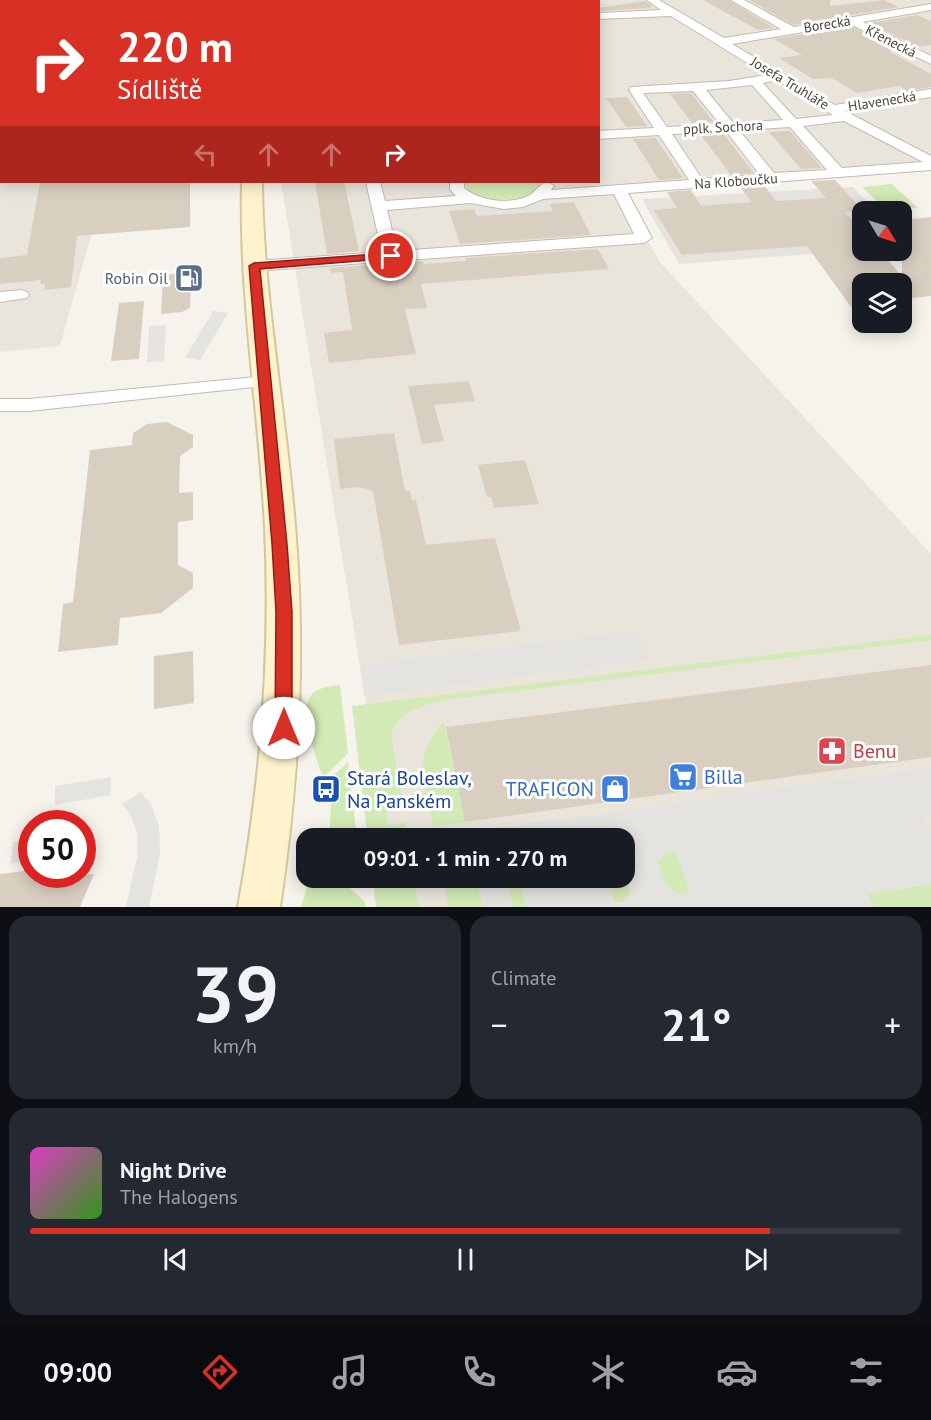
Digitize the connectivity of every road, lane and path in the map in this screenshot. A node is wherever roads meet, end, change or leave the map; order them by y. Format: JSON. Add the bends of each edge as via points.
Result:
{"nodes":[{"id":1,"x":652,"y":0,"type":"edge"},
{"id":2,"x":736,"y":0,"type":"edge"},
{"id":3,"x":894,"y":0,"type":"edge"},
{"id":4,"x":931,"y":7,"type":"edge"},
{"id":5,"x":916,"y":10,"type":"junction"},
{"id":6,"x":672,"y":13,"type":"junction"},
{"id":7,"x":600,"y":15,"type":"edge"},
{"id":8,"x":851,"y":20,"type":"junction"},
{"id":9,"x":792,"y":30,"type":"junction"},
{"id":10,"x":722,"y":42,"type":"junction"},
{"id":11,"x":931,"y":62,"type":"edge"},
{"id":12,"x":780,"y":76,"type":"junction"},
{"id":13,"x":755,"y":81,"type":"junction"},
{"id":14,"x":696,"y":86,"type":"junction"},
{"id":15,"x":931,"y":93,"type":"edge"},
{"id":16,"x":833,"y":109,"type":"junction"},
{"id":17,"x":846,"y":117,"type":"junction"},
{"id":18,"x":795,"y":123,"type":"junction"},
{"id":19,"x":729,"y":127,"type":"junction"},
{"id":20,"x":663,"y":131,"type":"junction"},
{"id":21,"x":600,"y":135,"type":"edge"},
{"id":22,"x":931,"y":163,"type":"edge"},
{"id":23,"x":839,"y":174,"type":"junction"},
{"id":24,"x":771,"y":179,"type":"junction"},
{"id":25,"x":252,"y":183,"type":"edge"},
{"id":26,"x":373,"y":183,"type":"edge"},
{"id":27,"x":457,"y":183,"type":"edge"},
{"id":28,"x":699,"y":184,"type":"junction"},
{"id":29,"x":544,"y":188,"type":"edge"},
{"id":30,"x":619,"y":190,"type":"junction"},
{"id":31,"x":472,"y":199,"type":"junction"},
{"id":32,"x":379,"y":206,"type":"junction"},
{"id":33,"x":391,"y":256,"type":"junction"},
{"id":34,"x":254,"y":266,"type":"junction"},
{"id":35,"x":21,"y":295,"type":"dead end"},
{"id":36,"x":0,"y":297,"type":"edge"},
{"id":37,"x":267,"y":381,"type":"junction"},
{"id":38,"x":0,"y":405,"type":"edge"},
{"id":39,"x":259,"y":907,"type":"edge"}],
"edges":[{"from":1,"to":6,"type":"street","name":"Josefa Truhláře"},
{"from":2,"to":9,"type":"street"},
{"from":3,"to":5,"type":"street"},
{"from":4,"to":5,"type":"street","name":"Borecká"},
{"from":5,"to":8,"type":"street","name":"Borecká"},
{"from":6,"to":7,"type":"street"},
{"from":6,"to":10,"type":"street","name":"Josefa Truhláře"},
{"from":8,"to":9,"type":"street","name":"Borecká"},
{"from":8,"to":11,"type":"street","name":"Křenecká"},
{"from":9,"to":10,"type":"street","name":"Borecká"},
{"from":10,"to":12,"type":"street","name":"Josefa Truhláře"},
{"from":12,"to":13,"type":"street"},
{"from":12,"to":16,"type":"street","name":"Josefa Truhláře"},
{"from":13,"to":14,"type":"street"},
{"from":13,"to":18,"type":"street"},
{"from":14,"to":19,"type":"street"},
{"from":14,"to":20,"type":"street","via":[[635,90]]},
{"from":15,"to":16,"type":"street","name":"Hlavenecká"},
{"from":16,"to":17,"type":"street","name":"Josefa Truhláře"},
{"from":17,"to":18,"type":"street","name":"pplk. Sochora"},
{"from":17,"to":22,"type":"street","name":"Josefa Truhláře"},
{"from":18,"to":19,"type":"street","name":"pplk. Sochora"},
{"from":18,"to":23,"type":"street"},
{"from":19,"to":20,"type":"street","name":"pplk. Sochora"},
{"from":19,"to":24,"type":"street"},
{"from":20,"to":21,"type":"street","name":"pplk. Sochora"},
{"from":20,"to":28,"type":"street"},
{"from":22,"to":23,"type":"street","name":"Na Kloboučku"},
{"from":23,"to":24,"type":"street","name":"Na Kloboučku"},
{"from":24,"to":28,"type":"street","name":"Na Kloboučku"},
{"from":25,"to":34,"type":"main road"},
{"from":26,"to":32,"type":"street"},
{"from":27,"to":31,"type":"street","via":[[460,192]]},
{"from":28,"to":30,"type":"street","name":"Na Kloboučku"},
{"from":29,"to":30,"type":"street","name":"Na Kloboučku"},
{"from":29,"to":31,"type":"street","name":"Na Kloboučku","via":[[514,204]]},
{"from":30,"to":33,"type":"street","via":[[644,238]]},
{"from":31,"to":32,"type":"street","name":"Na Kloboučku"},
{"from":32,"to":33,"type":"street"},
{"from":33,"to":34,"type":"street"},
{"from":34,"to":37,"type":"main road"},
{"from":35,"to":36,"type":"street"},
{"from":37,"to":38,"type":"street"},
{"from":37,"to":39,"type":"main road","via":[[284,612],[284,728]]}]}
